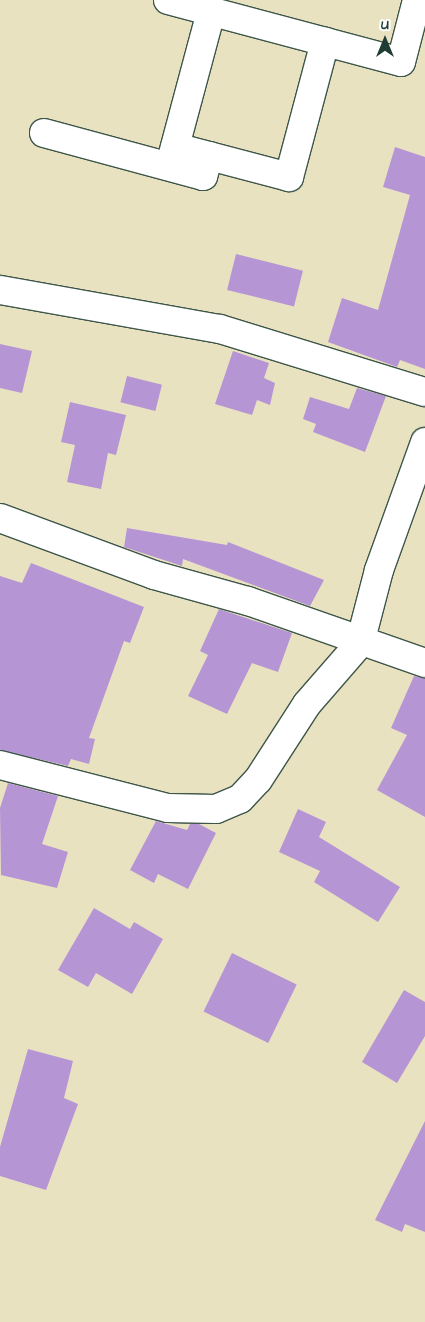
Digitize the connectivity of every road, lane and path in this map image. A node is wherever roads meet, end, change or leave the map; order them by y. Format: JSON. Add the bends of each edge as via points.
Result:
{"nodes":[{"id":1,"x":168,"y":0,"type":"edge"},
{"id":2,"x":418,"y":0,"type":"edge"},
{"id":3,"x":211,"y":12,"type":"junction"},
{"id":4,"x":325,"y":42,"type":"junction"},
{"id":5,"x":44,"y":133,"type":"dead end"},
{"id":6,"x":172,"y":157,"type":"junction"},
{"id":7,"x":0,"y":290,"type":"edge"},
{"id":8,"x":425,"y":392,"type":"edge"},
{"id":9,"x":424,"y":446,"type":"edge"},
{"id":10,"x":0,"y":518,"type":"edge"},
{"id":11,"x":360,"y":643,"type":"junction"},
{"id":12,"x":425,"y":663,"type":"edge"},
{"id":13,"x":0,"y":765,"type":"edge"}],
"edges":[{"from":1,"to":3,"type":"street"},
{"from":2,"to":4,"type":"street","via":[[401,62]]},
{"from":3,"to":4,"type":"street"},
{"from":3,"to":6,"type":"street"},
{"from":4,"to":6,"type":"street","via":[[289,177],[209,156]]},
{"from":5,"to":6,"type":"street"},
{"from":7,"to":8,"type":"street","via":[[220,329]]},
{"from":9,"to":11,"type":"street","via":[[379,570]]},
{"from":10,"to":11,"type":"street","via":[[154,575],[248,601]]},
{"from":11,"to":12,"type":"street"},
{"from":11,"to":13,"type":"street","via":[[307,704],[258,780],[240,799],[216,809],[168,808]]}]}
